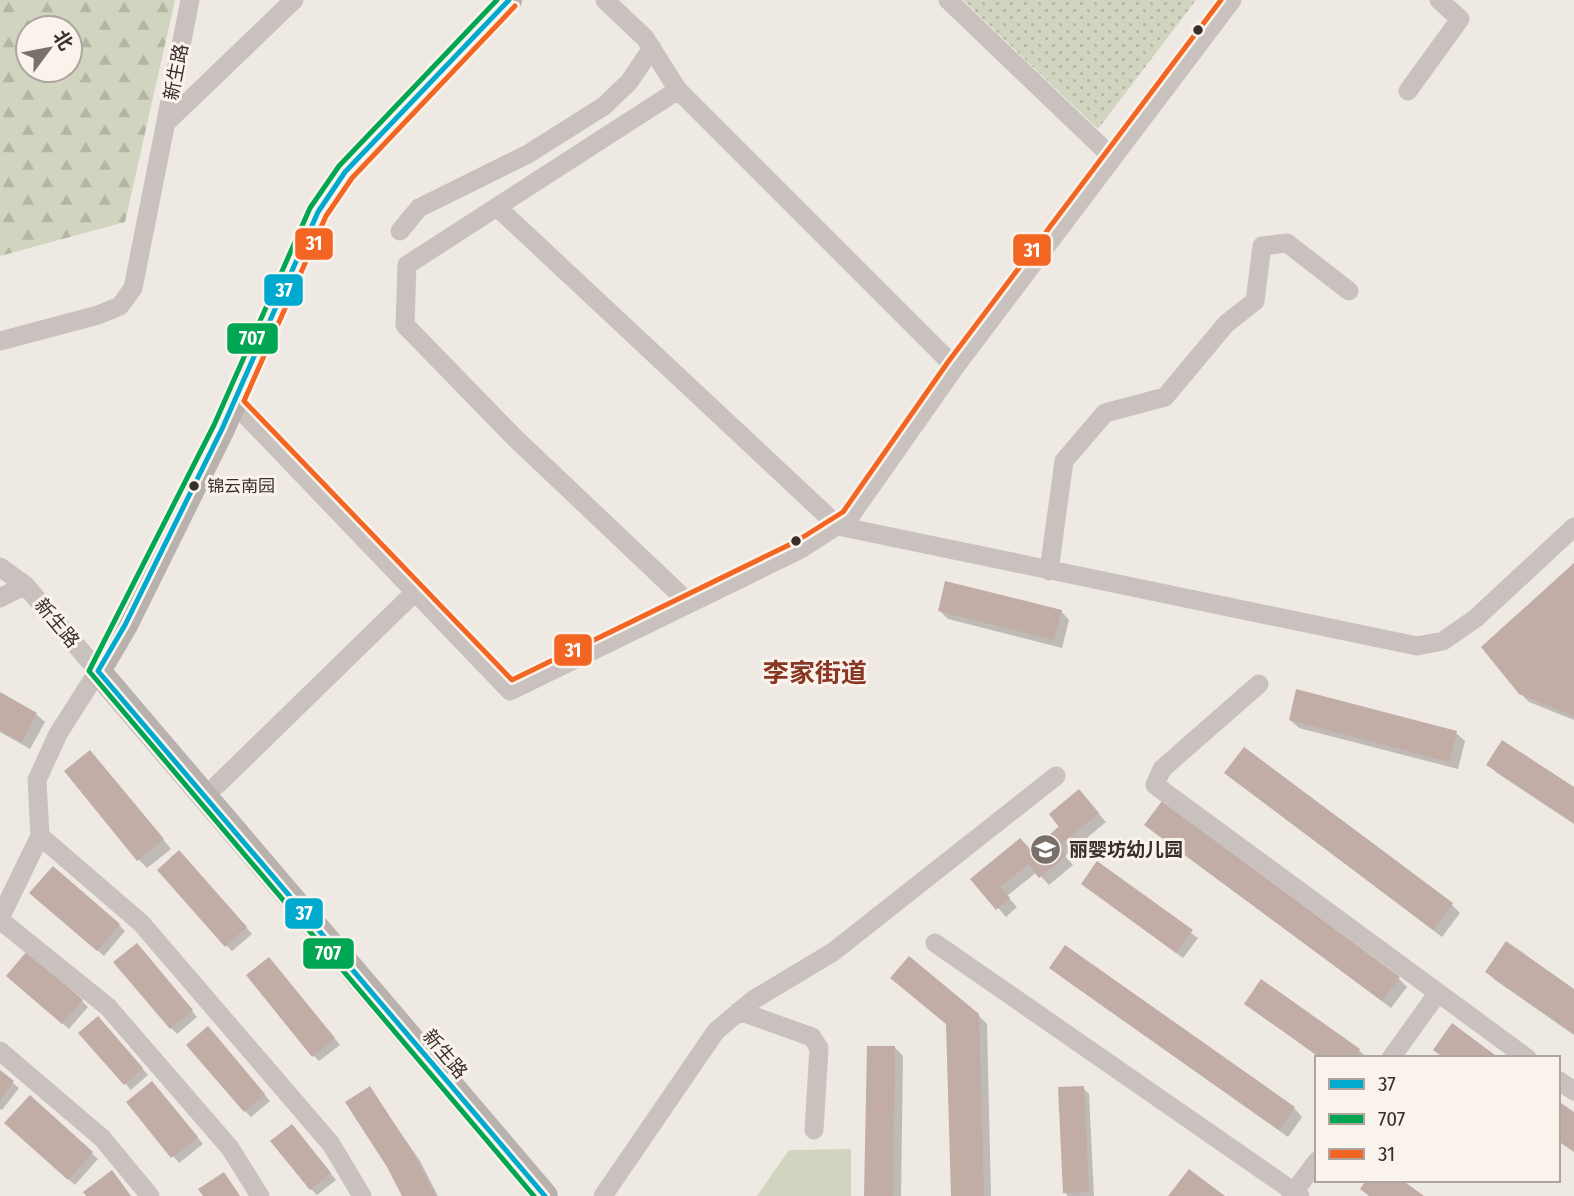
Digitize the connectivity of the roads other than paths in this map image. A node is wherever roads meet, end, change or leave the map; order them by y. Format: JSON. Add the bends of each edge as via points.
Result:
{"nodes":[{"id":1,"x":190,"y":0,"type":"edge"},
{"id":2,"x":294,"y":0,"type":"edge"},
{"id":3,"x":509,"y":0,"type":"edge"},
{"id":4,"x":605,"y":0,"type":"edge"},
{"id":5,"x":948,"y":0,"type":"edge"},
{"id":6,"x":1232,"y":0,"type":"edge"},
{"id":7,"x":1439,"y":0,"type":"edge"},
{"id":8,"x":652,"y":48,"type":"junction"},
{"id":9,"x":678,"y":90,"type":"junction"},
{"id":10,"x":1408,"y":91,"type":"dead end"},
{"id":11,"x":167,"y":122,"type":"junction"},
{"id":12,"x":1113,"y":158,"type":"junction"},
{"id":13,"x":497,"y":207,"type":"junction"},
{"id":14,"x":400,"y":231,"type":"dead end"},
{"id":15,"x":1349,"y":291,"type":"dead end"},
{"id":16,"x":0,"y":341,"type":"edge"},
{"id":17,"x":955,"y":367,"type":"junction"},
{"id":18,"x":233,"y":403,"type":"junction"},
{"id":19,"x":838,"y":526,"type":"junction"},
{"id":20,"x":1574,"y":527,"type":"edge"},
{"id":21,"x":0,"y":567,"type":"edge"},
{"id":22,"x":1049,"y":571,"type":"junction"},
{"id":23,"x":25,"y":585,"type":"junction"},
{"id":24,"x":415,"y":592,"type":"junction"},
{"id":25,"x":0,"y":598,"type":"edge"},
{"id":26,"x":688,"y":602,"type":"junction"},
{"id":27,"x":103,"y":663,"type":"junction"},
{"id":28,"x":1259,"y":684,"type":"dead end"},
{"id":29,"x":1056,"y":776,"type":"dead end"},
{"id":30,"x":217,"y":785,"type":"junction"},
{"id":31,"x":40,"y":836,"type":"junction"},
{"id":32,"x":0,"y":919,"type":"edge"},
{"id":33,"x":935,"y":943,"type":"dead end"},
{"id":34,"x":1437,"y":994,"type":"junction"},
{"id":35,"x":739,"y":1011,"type":"junction"},
{"id":36,"x":0,"y":1051,"type":"edge"},
{"id":37,"x":1392,"y":1056,"type":"edge"},
{"id":38,"x":1524,"y":1056,"type":"edge"},
{"id":39,"x":814,"y":1129,"type":"dead end"},
{"id":40,"x":1315,"y":1164,"type":"edge"},
{"id":41,"x":1295,"y":1195,"type":"edge"},
{"id":42,"x":150,"y":1196,"type":"edge"},
{"id":43,"x":260,"y":1196,"type":"edge"},
{"id":44,"x":362,"y":1196,"type":"edge"},
{"id":45,"x":545,"y":1196,"type":"edge"},
{"id":46,"x":566,"y":1196,"type":"edge"},
{"id":47,"x":603,"y":1196,"type":"edge"}],
"edges":[{"from":1,"to":11,"type":"street","name":"新生路"},
{"from":2,"to":11,"type":"street"},
{"from":3,"to":18,"type":"street","via":[[345,172],[318,212]]},
{"from":4,"to":8,"type":"street"},
{"from":5,"to":12,"type":"street"},
{"from":6,"to":12,"type":"street"},
{"from":7,"to":10,"type":"street","via":[[1460,19]]},
{"from":8,"to":9,"type":"street"},
{"from":8,"to":14,"type":"street","via":[[629,82],[604,106],[528,154],[419,208]]},
{"from":9,"to":13,"type":"street"},
{"from":9,"to":17,"type":"street"},
{"from":11,"to":16,"type":"street","name":"新生路","via":[[133,288],[120,306]]},
{"from":12,"to":17,"type":"street"},
{"from":13,"to":19,"type":"street"},
{"from":13,"to":26,"type":"street","via":[[407,265],[405,325],[516,439]]},
{"from":15,"to":22,"type":"street","via":[[1287,243],[1262,246],[1255,301],[1226,324],[1165,397],[1105,413],[1064,461]]},
{"from":17,"to":19,"type":"street","via":[[860,506]]},
{"from":18,"to":24,"type":"street"},
{"from":18,"to":27,"type":"street"},
{"from":19,"to":22,"type":"street"},
{"from":19,"to":26,"type":"street","via":[[799,550]]},
{"from":20,"to":22,"type":"street","via":[[1476,618],[1443,641],[1417,646]]},
{"from":21,"to":23,"type":"street","name":"新生路"},
{"from":23,"to":25,"type":"street"},
{"from":23,"to":27,"type":"street","name":"新生路"},
{"from":24,"to":26,"type":"street","via":[[510,691]]},
{"from":24,"to":30,"type":"street"},
{"from":27,"to":30,"type":"street","name":"新生路"},
{"from":27,"to":31,"type":"street","via":[[58,734],[37,780]]},
{"from":27,"to":45,"type":"street","name":"新生路"},
{"from":28,"to":34,"type":"street","via":[[1162,769],[1156,785]]},
{"from":29,"to":35,"type":"street","via":[[833,953]]},
{"from":30,"to":46,"type":"street","name":"新生路"},
{"from":31,"to":32,"type":"street"},
{"from":31,"to":44,"type":"street","via":[[141,923],[331,1144]]},
{"from":32,"to":43,"type":"street","via":[[108,1007],[230,1148]]},
{"from":33,"to":41,"type":"street"},
{"from":34,"to":37,"type":"street"},
{"from":34,"to":38,"type":"street"},
{"from":35,"to":39,"type":"street","via":[[812,1037],[819,1048]]},
{"from":35,"to":47,"type":"street","via":[[716,1031]]},
{"from":36,"to":42,"type":"street","via":[[102,1138]]},
{"from":40,"to":41,"type":"street"}]}
